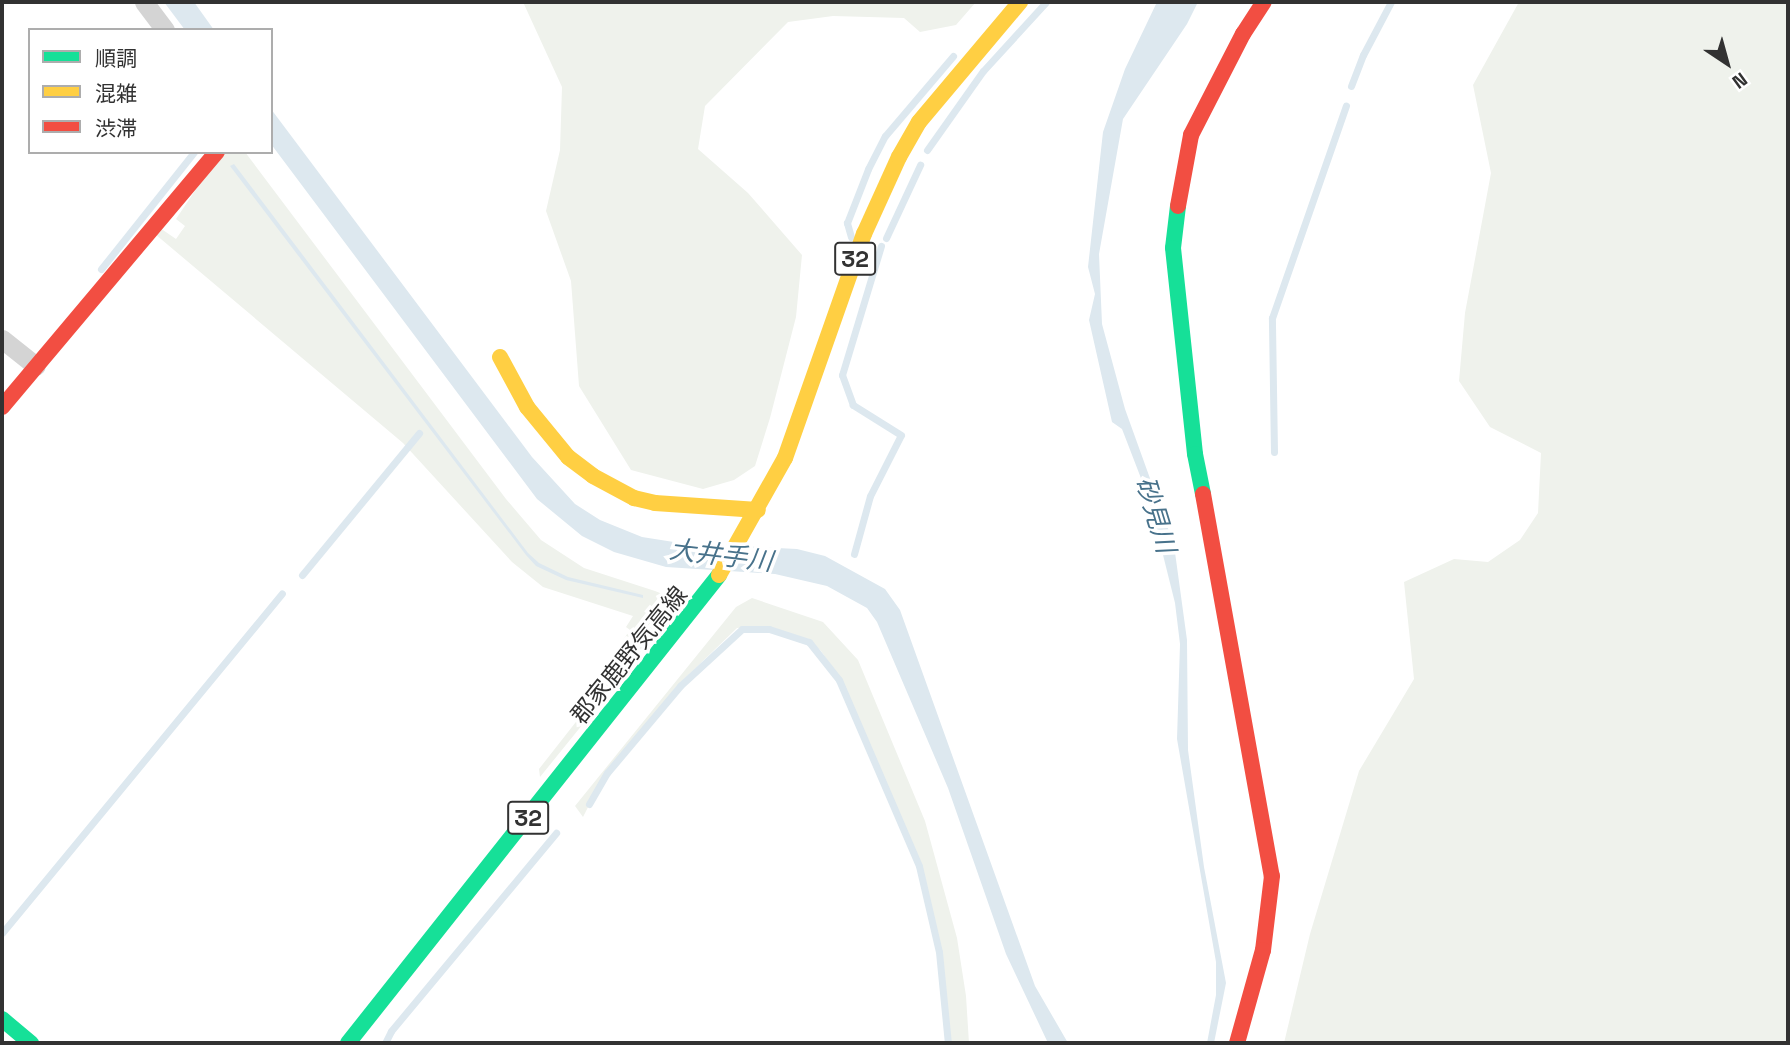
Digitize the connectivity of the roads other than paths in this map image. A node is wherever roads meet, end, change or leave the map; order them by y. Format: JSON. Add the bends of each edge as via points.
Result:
{"nodes":[{"id":1,"x":144,"y":2,"type":"edge"},
{"id":2,"x":1020,"y":2,"type":"edge"},
{"id":3,"x":1264,"y":2,"type":"edge"},
{"id":4,"x":164,"y":28,"type":"edge"},
{"id":5,"x":215,"y":154,"type":"edge"},
{"id":6,"x":2,"y":339,"type":"edge"},
{"id":7,"x":500,"y":357,"type":"dead end"},
{"id":8,"x":36,"y":366,"type":"junction"},
{"id":9,"x":2,"y":407,"type":"edge"},
{"id":10,"x":758,"y":510,"type":"junction"},
{"id":11,"x":2,"y":1019,"type":"edge"},
{"id":12,"x":30,"y":1043,"type":"edge"},
{"id":13,"x":348,"y":1043,"type":"edge"},
{"id":14,"x":1237,"y":1043,"type":"edge"}],
"edges":[{"from":1,"to":4,"type":"street"},
{"from":2,"to":10,"type":"street","name":"郡家鹿野気高線","number":"32","via":[[919,122],[899,157],[864,234],[785,458]]},
{"from":3,"to":14,"type":"street","via":[[1191,135],[1173,248],[1195,454],[1272,876],[1263,950]]},
{"from":5,"to":8,"type":"street"},
{"from":6,"to":8,"type":"street"},
{"from":7,"to":10,"type":"street","via":[[527,407],[568,457],[593,476],[634,498],[654,503]]},
{"from":8,"to":9,"type":"street"},
{"from":10,"to":13,"type":"street","name":"郡家鹿野気高線","number":"32","via":[[715,583]]},
{"from":11,"to":12,"type":"street"}]}
